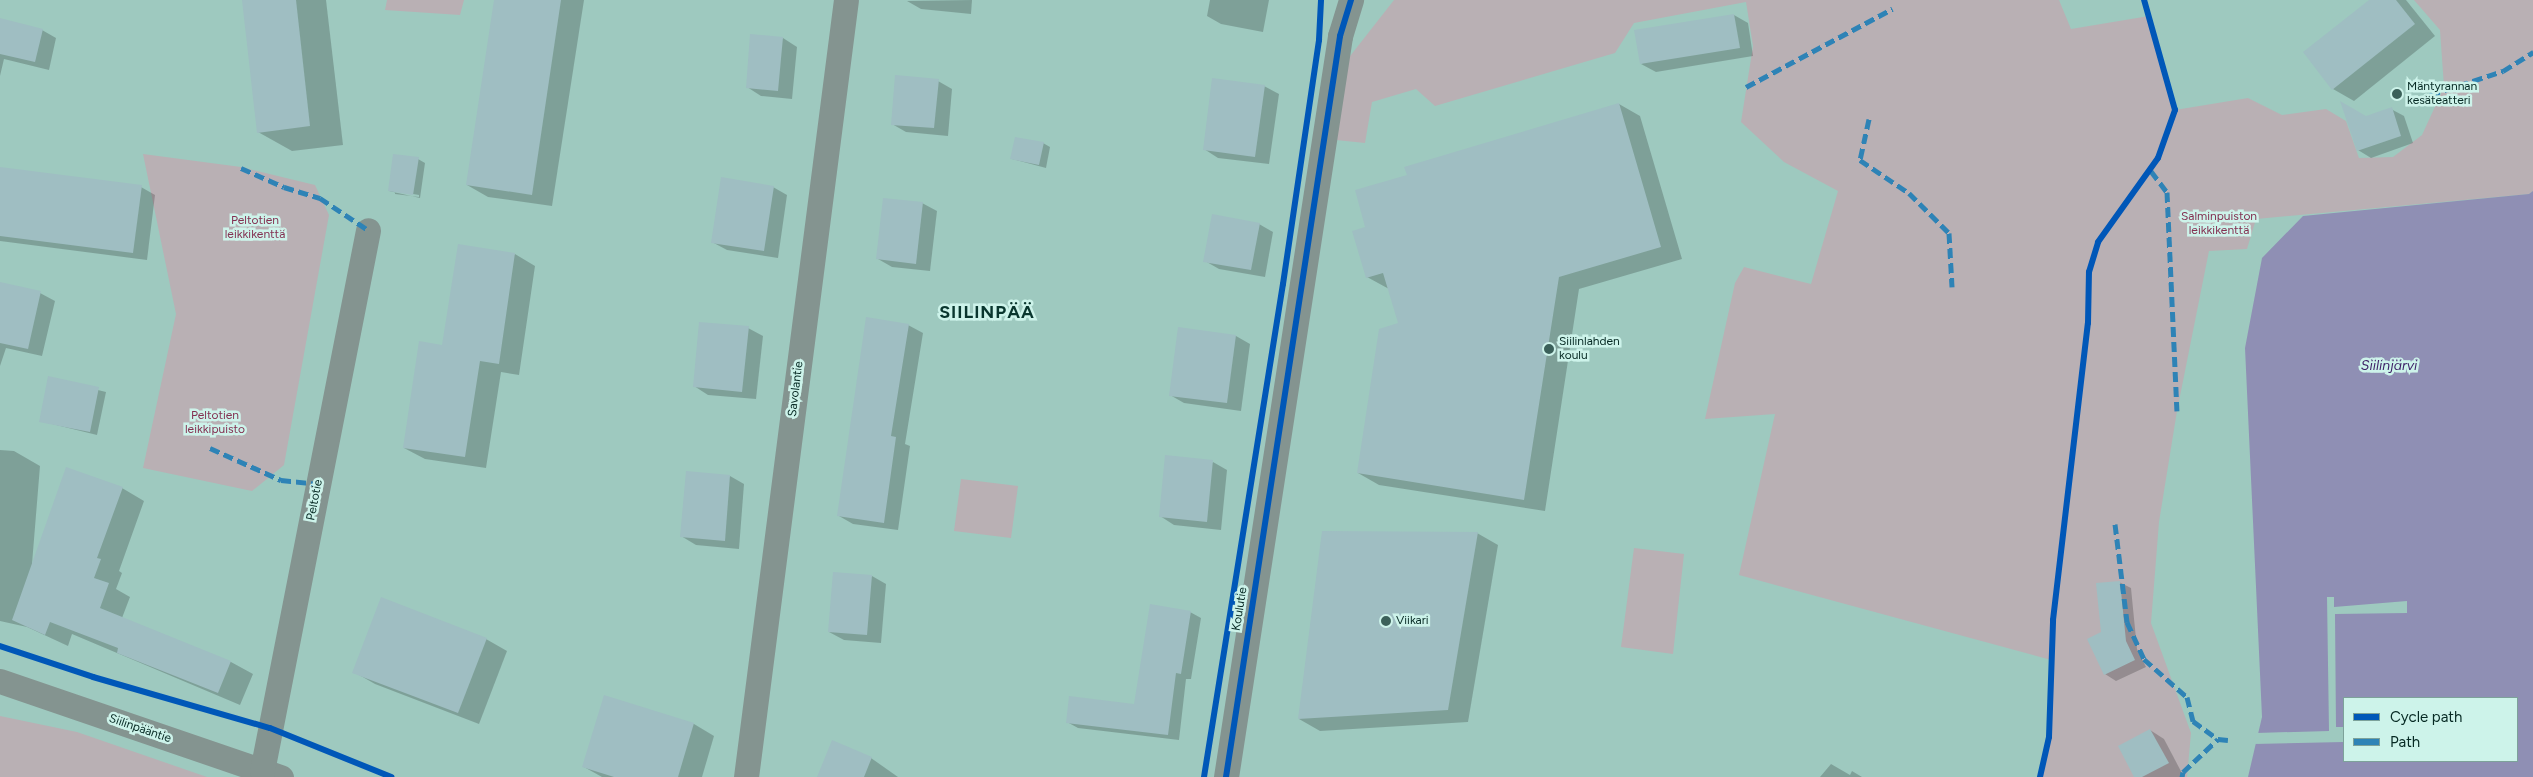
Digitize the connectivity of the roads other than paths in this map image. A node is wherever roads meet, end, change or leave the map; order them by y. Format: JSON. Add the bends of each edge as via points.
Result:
{"nodes":[{"id":1,"x":846,"y":0,"type":"edge"},
{"id":2,"x":1351,"y":0,"type":"edge"},
{"id":3,"x":368,"y":230,"type":"dead end"},
{"id":4,"x":0,"y":681,"type":"edge"},
{"id":5,"x":271,"y":774,"type":"edge"},
{"id":6,"x":746,"y":777,"type":"edge"},
{"id":7,"x":1226,"y":777,"type":"edge"}],
"edges":[{"from":1,"to":6,"type":"street","name":"Savolantie"},
{"from":2,"to":7,"type":"street","name":"Koulutie","via":[[1340,36]]},
{"from":3,"to":5,"type":"street","name":"Peltotie"},
{"from":4,"to":5,"type":"street","name":"Siilinpääntie"}]}
